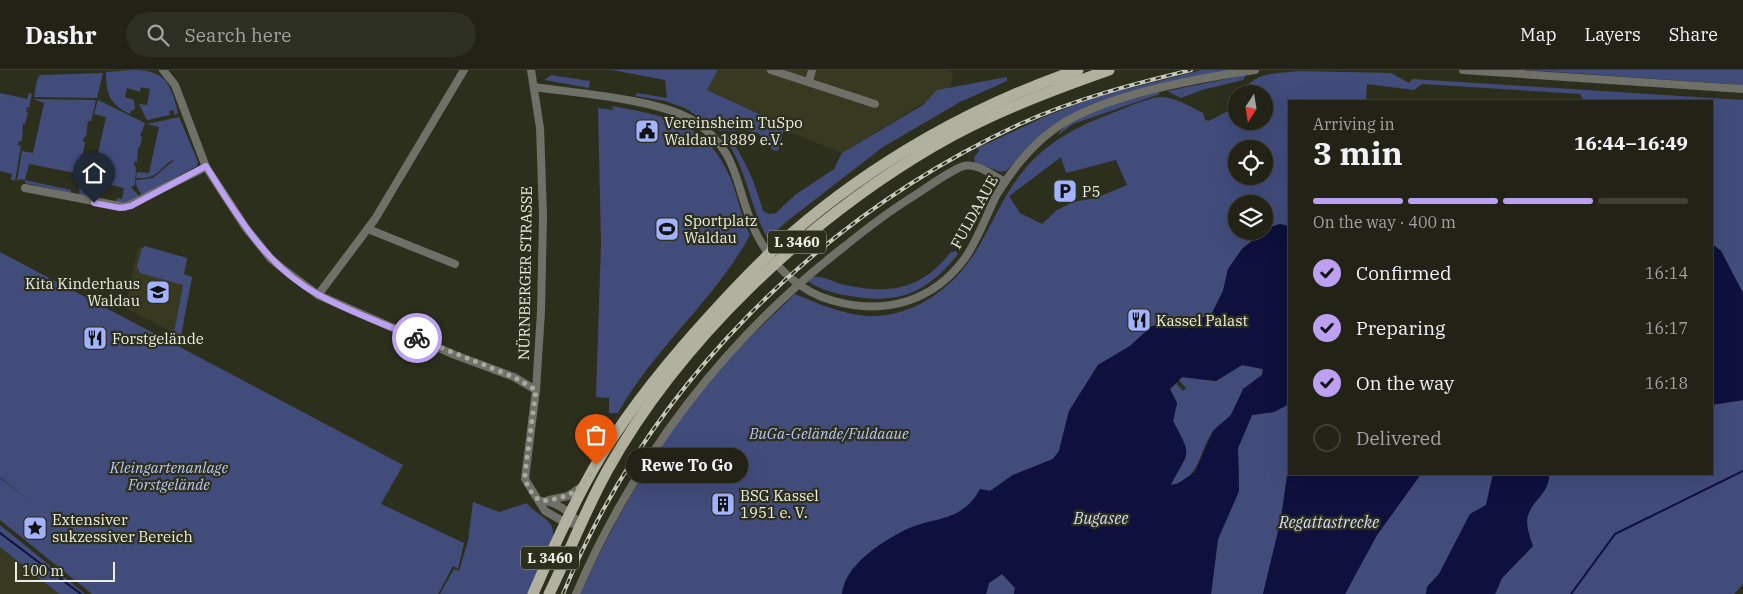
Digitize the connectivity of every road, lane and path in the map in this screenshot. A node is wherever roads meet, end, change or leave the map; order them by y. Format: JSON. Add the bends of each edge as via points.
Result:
{"nodes":[{"id":1,"x":163,"y":70,"type":"edge"},
{"id":2,"x":531,"y":70,"type":"edge"},
{"id":3,"x":770,"y":70,"type":"edge"},
{"id":4,"x":812,"y":70,"type":"edge"},
{"id":5,"x":1078,"y":70,"type":"edge"},
{"id":6,"x":1109,"y":70,"type":"edge"},
{"id":7,"x":1255,"y":70,"type":"edge"},
{"id":8,"x":1463,"y":70,"type":"edge"},
{"id":9,"x":460,"y":72,"type":"edge"},
{"id":10,"x":809,"y":82,"type":"junction"},
{"id":11,"x":534,"y":87,"type":"junction"},
{"id":12,"x":1743,"y":89,"type":"edge"},
{"id":13,"x":875,"y":104,"type":"dead end"},
{"id":14,"x":206,"y":166,"type":"junction"},
{"id":15,"x":1005,"y":182,"type":"junction"},
{"id":16,"x":25,"y":188,"type":"dead end"},
{"id":17,"x":368,"y":229,"type":"junction"},
{"id":18,"x":455,"y":264,"type":"dead end"},
{"id":19,"x":318,"y":295,"type":"junction"},
{"id":20,"x":536,"y":390,"type":"junction"},
{"id":21,"x":585,"y":484,"type":"junction"},
{"id":22,"x":544,"y":501,"type":"junction"},
{"id":23,"x":568,"y":518,"type":"junction"},
{"id":24,"x":580,"y":524,"type":"junction"},
{"id":25,"x":534,"y":594,"type":"edge"},
{"id":26,"x":549,"y":594,"type":"edge"},
{"id":27,"x":576,"y":594,"type":"edge"}],
"edges":[{"from":1,"to":14,"type":"street","via":[[175,86]]},
{"from":2,"to":11,"type":"street","name":"NÜRNBERGER STRASSE"},
{"from":3,"to":10,"type":"street"},
{"from":4,"to":10,"type":"street"},
{"from":5,"to":21,"type":"main road","number":"L 3460","via":[[1012,95],[926,138],[846,190],[790,234],[704,322],[656,378]]},
{"from":6,"to":24,"type":"main road","number":"L 3460","via":[[1016,105],[934,146],[854,198],[799,241],[707,334],[664,384],[607,470]]},
{"from":7,"to":15,"type":"street","name":"FULDAAUE","via":[[1160,88],[1078,114],[1051,131]]},
{"from":8,"to":12,"type":"street"},
{"from":9,"to":17,"type":"street"},
{"from":10,"to":13,"type":"street"},
{"from":11,"to":15,"type":"street","name":"FULDAAUE","via":[[644,104],[691,119],[713,137],[730,160],[756,233],[774,262],[810,292],[836,302],[882,308],[920,296],[940,283],[965,257]]},
{"from":11,"to":20,"type":"street","name":"NÜRNBERGER STRASSE","via":[[540,128],[543,216]]},
{"from":14,"to":16,"type":"street","via":[[125,208]]},
{"from":14,"to":19,"type":"street","via":[[246,228],[272,258]]},
{"from":15,"to":27,"type":"street","via":[[978,167],[963,166],[890,211],[790,290],[712,372],[672,425],[603,534]]},
{"from":17,"to":18,"type":"street"},
{"from":17,"to":19,"type":"street"},
{"from":19,"to":20,"type":"street","via":[[514,377]]},
{"from":20,"to":22,"type":"street","name":"NÜRNBERGER STRASSE","via":[[525,479],[532,494]]},
{"from":21,"to":22,"type":"street","via":[[568,496]]},
{"from":21,"to":23,"type":"main road","number":"L 3460"},
{"from":22,"to":23,"type":"street","name":"NÜRNBERGER STRASSE"},
{"from":22,"to":23,"type":"street","name":"NÜRNBERGER STRASSE","via":[[545,511]]},
{"from":23,"to":24,"type":"street","name":"NÜRNBERGER STRASSE"},
{"from":23,"to":25,"type":"main road","number":"L 3460"},
{"from":24,"to":26,"type":"main road","number":"L 3460"}]}
